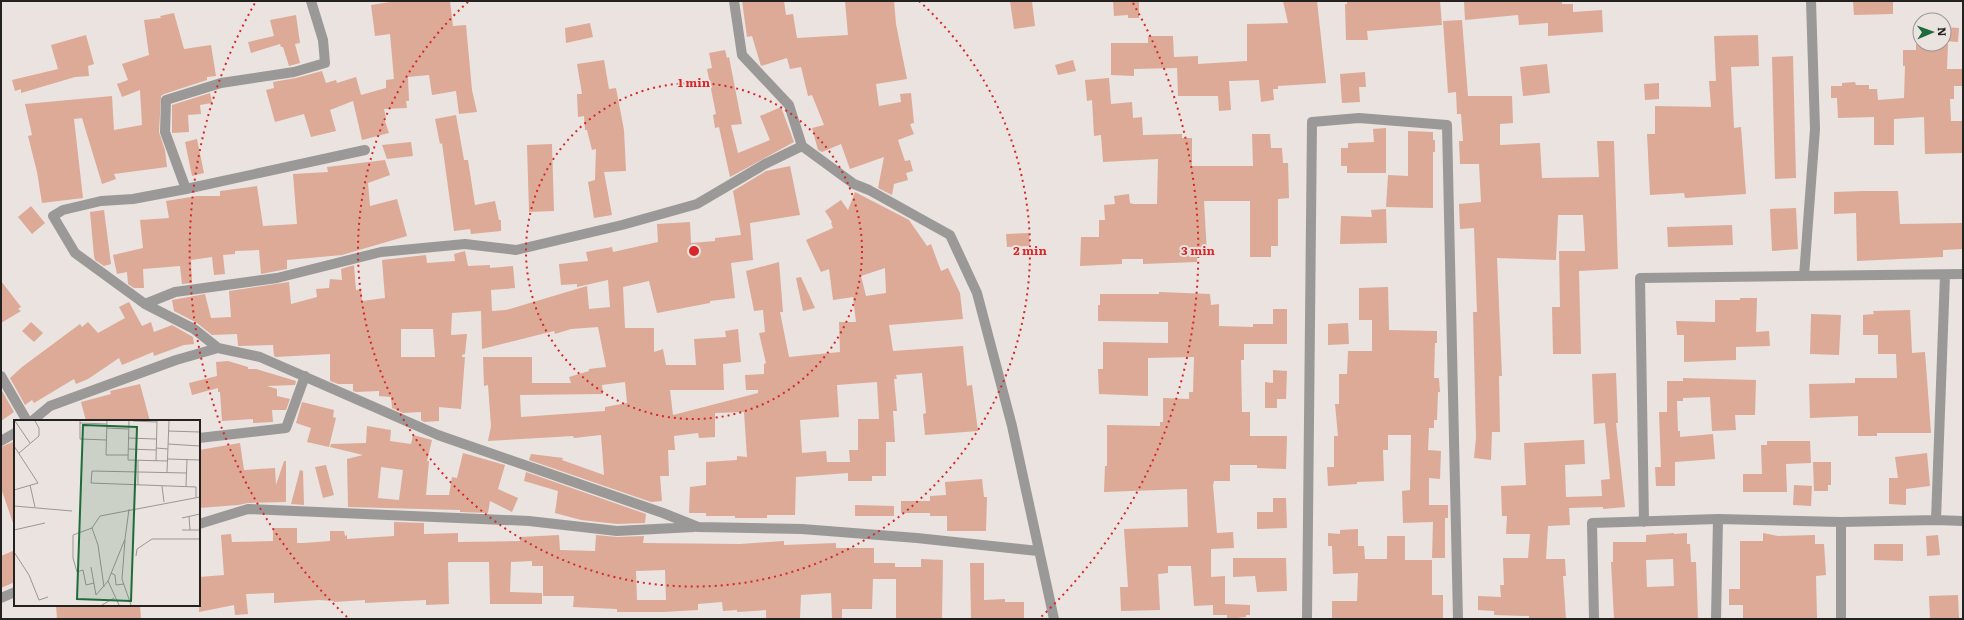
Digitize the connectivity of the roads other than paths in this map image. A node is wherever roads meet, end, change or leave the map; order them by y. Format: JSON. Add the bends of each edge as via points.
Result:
{"nodes":[{"id":1,"x":311,"y":1,"type":"edge"},
{"id":2,"x":734,"y":1,"type":"edge"},
{"id":3,"x":1811,"y":1,"type":"edge"},
{"id":4,"x":802,"y":146,"type":"junction"},
{"id":5,"x":365,"y":150,"type":"dead end"},
{"id":6,"x":186,"y":189,"type":"junction"},
{"id":7,"x":1963,"y":274,"type":"edge"},
{"id":8,"x":1945,"y":275,"type":"junction"},
{"id":9,"x":1804,"y":276,"type":"junction"},
{"id":10,"x":145,"y":304,"type":"junction"},
{"id":11,"x":218,"y":348,"type":"junction"},
{"id":12,"x":1,"y":376,"type":"edge"},
{"id":13,"x":305,"y":376,"type":"junction"},
{"id":14,"x":26,"y":420,"type":"edge"},
{"id":15,"x":33,"y":420,"type":"edge"},
{"id":16,"x":14,"y":433,"type":"edge"},
{"id":17,"x":200,"y":438,"type":"edge"},
{"id":18,"x":1,"y":441,"type":"edge"},
{"id":19,"x":1718,"y":519,"type":"junction"},
{"id":20,"x":1936,"y":520,"type":"junction"},
{"id":21,"x":1963,"y":521,"type":"edge"},
{"id":22,"x":1644,"y":522,"type":"junction"},
{"id":23,"x":1841,"y":522,"type":"junction"},
{"id":24,"x":200,"y":524,"type":"edge"},
{"id":25,"x":698,"y":527,"type":"junction"},
{"id":26,"x":1038,"y":551,"type":"junction"},
{"id":27,"x":14,"y":592,"type":"edge"},
{"id":28,"x":1,"y":598,"type":"edge"},
{"id":29,"x":1054,"y":619,"type":"edge"},
{"id":30,"x":1307,"y":619,"type":"edge"},
{"id":31,"x":1458,"y":619,"type":"edge"},
{"id":32,"x":1594,"y":619,"type":"edge"},
{"id":33,"x":1716,"y":619,"type":"edge"},
{"id":34,"x":1841,"y":619,"type":"edge"}],
"edges":[{"from":1,"to":6,"type":"street","via":[[323,40],[326,63],[294,72],[221,83],[166,100],[165,132]]},
{"from":2,"to":4,"type":"street","via":[[742,55],[789,105]]},
{"from":3,"to":9,"type":"street","via":[[1814,128]]},
{"from":4,"to":10,"type":"street","via":[[696,204],[622,225],[516,250],[465,244],[381,252],[277,278],[175,292]]},
{"from":4,"to":26,"type":"street","via":[[854,184],[950,234],[977,293],[1012,426]]},
{"from":5,"to":6,"type":"street"},
{"from":6,"to":10,"type":"street","via":[[132,199],[101,201],[63,210],[53,216],[75,253]]},
{"from":7,"to":8,"type":"street"},
{"from":8,"to":9,"type":"street"},
{"from":8,"to":20,"type":"street"},
{"from":9,"to":22,"type":"street","via":[[1640,278]]},
{"from":10,"to":11,"type":"street","via":[[194,329]]},
{"from":11,"to":13,"type":"street","via":[[260,356]]},
{"from":11,"to":15,"type":"street","via":[[176,360],[50,406]]},
{"from":12,"to":14,"type":"street"},
{"from":13,"to":17,"type":"street","via":[[286,428]]},
{"from":13,"to":25,"type":"street","via":[[438,435],[656,510]]},
{"from":16,"to":18,"type":"street"},
{"from":19,"to":22,"type":"street"},
{"from":19,"to":23,"type":"street"},
{"from":19,"to":33,"type":"street"},
{"from":20,"to":21,"type":"street"},
{"from":20,"to":23,"type":"street"},
{"from":22,"to":32,"type":"street","via":[[1592,523]]},
{"from":23,"to":34,"type":"street"},
{"from":24,"to":25,"type":"street","via":[[248,509],[528,521],[616,531]]},
{"from":25,"to":26,"type":"street","via":[[802,529]]},
{"from":26,"to":29,"type":"street"},
{"from":27,"to":28,"type":"street"},
{"from":30,"to":31,"type":"street","via":[[1312,122],[1359,118],[1447,125]]}]}
